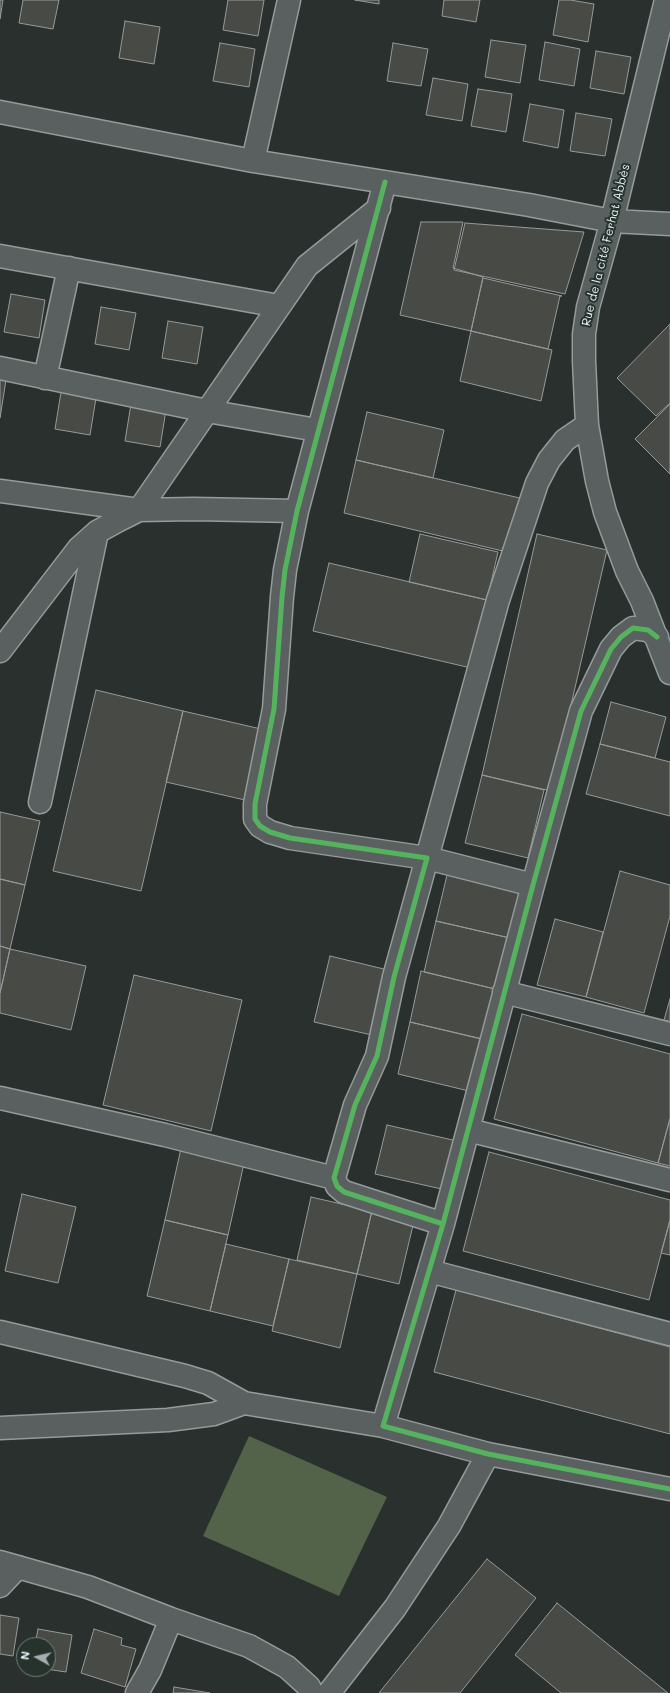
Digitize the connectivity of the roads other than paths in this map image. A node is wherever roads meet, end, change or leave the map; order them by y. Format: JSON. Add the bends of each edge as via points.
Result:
{"nodes":[{"id":1,"x":290,"y":0,"type":"edge"},
{"id":2,"x":666,"y":0,"type":"edge"},
{"id":3,"x":0,"y":112,"type":"edge"},
{"id":4,"x":253,"y":161,"type":"junction"},
{"id":5,"x":385,"y":182,"type":"junction"},
{"id":6,"x":379,"y":208,"type":"junction"},
{"id":7,"x":612,"y":221,"type":"junction"},
{"id":8,"x":670,"y":224,"type":"edge"},
{"id":9,"x":0,"y":256,"type":"edge"},
{"id":10,"x":69,"y":268,"type":"junction"},
{"id":11,"x":279,"y":306,"type":"junction"},
{"id":12,"x":0,"y":368,"type":"edge"},
{"id":13,"x":45,"y":378,"type":"junction"},
{"id":14,"x":207,"y":412,"type":"junction"},
{"id":15,"x":587,"y":425,"type":"junction"},
{"id":16,"x":317,"y":430,"type":"junction"},
{"id":17,"x":0,"y":491,"type":"edge"},
{"id":18,"x":139,"y":510,"type":"junction"},
{"id":19,"x":297,"y":511,"type":"junction"},
{"id":20,"x":97,"y":532,"type":"junction"},
{"id":21,"x":657,"y":637,"type":"junction"},
{"id":22,"x":0,"y":651,"type":"edge"},
{"id":23,"x":670,"y":672,"type":"edge"},
{"id":24,"x":40,"y":802,"type":"dead end"},
{"id":25,"x":427,"y":858,"type":"junction"},
{"id":26,"x":533,"y":885,"type":"junction"},
{"id":27,"x":504,"y":992,"type":"junction"},
{"id":28,"x":670,"y":1034,"type":"edge"},
{"id":29,"x":0,"y":1098,"type":"edge"},
{"id":30,"x":468,"y":1130,"type":"junction"},
{"id":31,"x":334,"y":1178,"type":"junction"},
{"id":32,"x":670,"y":1180,"type":"edge"},
{"id":33,"x":443,"y":1224,"type":"junction"},
{"id":34,"x":429,"y":1271,"type":"junction"},
{"id":35,"x":0,"y":1332,"type":"edge"},
{"id":36,"x":670,"y":1334,"type":"edge"},
{"id":37,"x":244,"y":1403,"type":"junction"},
{"id":38,"x":383,"y":1426,"type":"junction"},
{"id":39,"x":0,"y":1428,"type":"edge"},
{"id":40,"x":488,"y":1454,"type":"junction"},
{"id":41,"x":670,"y":1489,"type":"edge"},
{"id":42,"x":9,"y":1564,"type":"edge"},
{"id":43,"x":0,"y":1586,"type":"edge"},
{"id":44,"x":171,"y":1619,"type":"junction"},
{"id":45,"x":137,"y":1693,"type":"edge"},
{"id":46,"x":312,"y":1693,"type":"edge"},
{"id":47,"x":329,"y":1693,"type":"edge"}],
"edges":[{"from":1,"to":4,"type":"street"},
{"from":2,"to":7,"type":"street","name":"Rue de la cité Ferhat Abbès"},
{"from":3,"to":4,"type":"street"},
{"from":4,"to":5,"type":"street"},
{"from":5,"to":6,"type":"street"},
{"from":5,"to":7,"type":"street"},
{"from":6,"to":11,"type":"street","via":[[307,266]]},
{"from":6,"to":16,"type":"street"},
{"from":7,"to":8,"type":"street"},
{"from":7,"to":15,"type":"street","name":"Rue de la cité Ferhat Abbès","via":[[588,307],[584,334]]},
{"from":9,"to":10,"type":"street"},
{"from":10,"to":11,"type":"street"},
{"from":10,"to":13,"type":"street"},
{"from":11,"to":14,"type":"street"},
{"from":12,"to":13,"type":"street"},
{"from":13,"to":14,"type":"street"},
{"from":14,"to":16,"type":"street"},
{"from":14,"to":18,"type":"street"},
{"from":15,"to":21,"type":"street","name":"Rue de la cité Ferhat Abbès","via":[[606,512],[627,571]]},
{"from":15,"to":25,"type":"street","via":[[565,440],[549,460],[537,483],[498,600]]},
{"from":16,"to":19,"type":"street"},
{"from":17,"to":18,"type":"street"},
{"from":18,"to":19,"type":"street"},
{"from":18,"to":20,"type":"street"},
{"from":19,"to":25,"type":"street","via":[[285,570],[274,709],[255,804],[255,819],[260,826],[270,832],[290,838]]},
{"from":20,"to":22,"type":"street","via":[[79,548]]},
{"from":20,"to":24,"type":"street"},
{"from":21,"to":23,"type":"street","name":"Rue de la cité Ferhat Abbès"},
{"from":21,"to":26,"type":"street","via":[[648,630],[632,628],[612,649],[581,711]]},
{"from":25,"to":26,"type":"street"},
{"from":25,"to":31,"type":"street","via":[[394,977],[377,1056],[355,1105]]},
{"from":26,"to":27,"type":"street"},
{"from":27,"to":28,"type":"street"},
{"from":27,"to":30,"type":"street"},
{"from":29,"to":31,"type":"street","via":[[165,1135]]},
{"from":30,"to":32,"type":"street"},
{"from":30,"to":33,"type":"street"},
{"from":31,"to":33,"type":"street","via":[[337,1186],[344,1192]]},
{"from":33,"to":34,"type":"street"},
{"from":34,"to":36,"type":"street"},
{"from":34,"to":38,"type":"street"},
{"from":35,"to":37,"type":"street","via":[[185,1376],[208,1383]]},
{"from":37,"to":38,"type":"street"},
{"from":37,"to":39,"type":"street","via":[[214,1414],[168,1420]]},
{"from":38,"to":40,"type":"street"},
{"from":40,"to":41,"type":"street"},
{"from":40,"to":47,"type":"street","via":[[449,1526],[399,1601]]},
{"from":42,"to":43,"type":"street"},
{"from":42,"to":44,"type":"street","via":[[88,1587]]},
{"from":44,"to":45,"type":"street","via":[[150,1670]]},
{"from":44,"to":46,"type":"street","via":[[249,1646],[287,1667]]}]}
